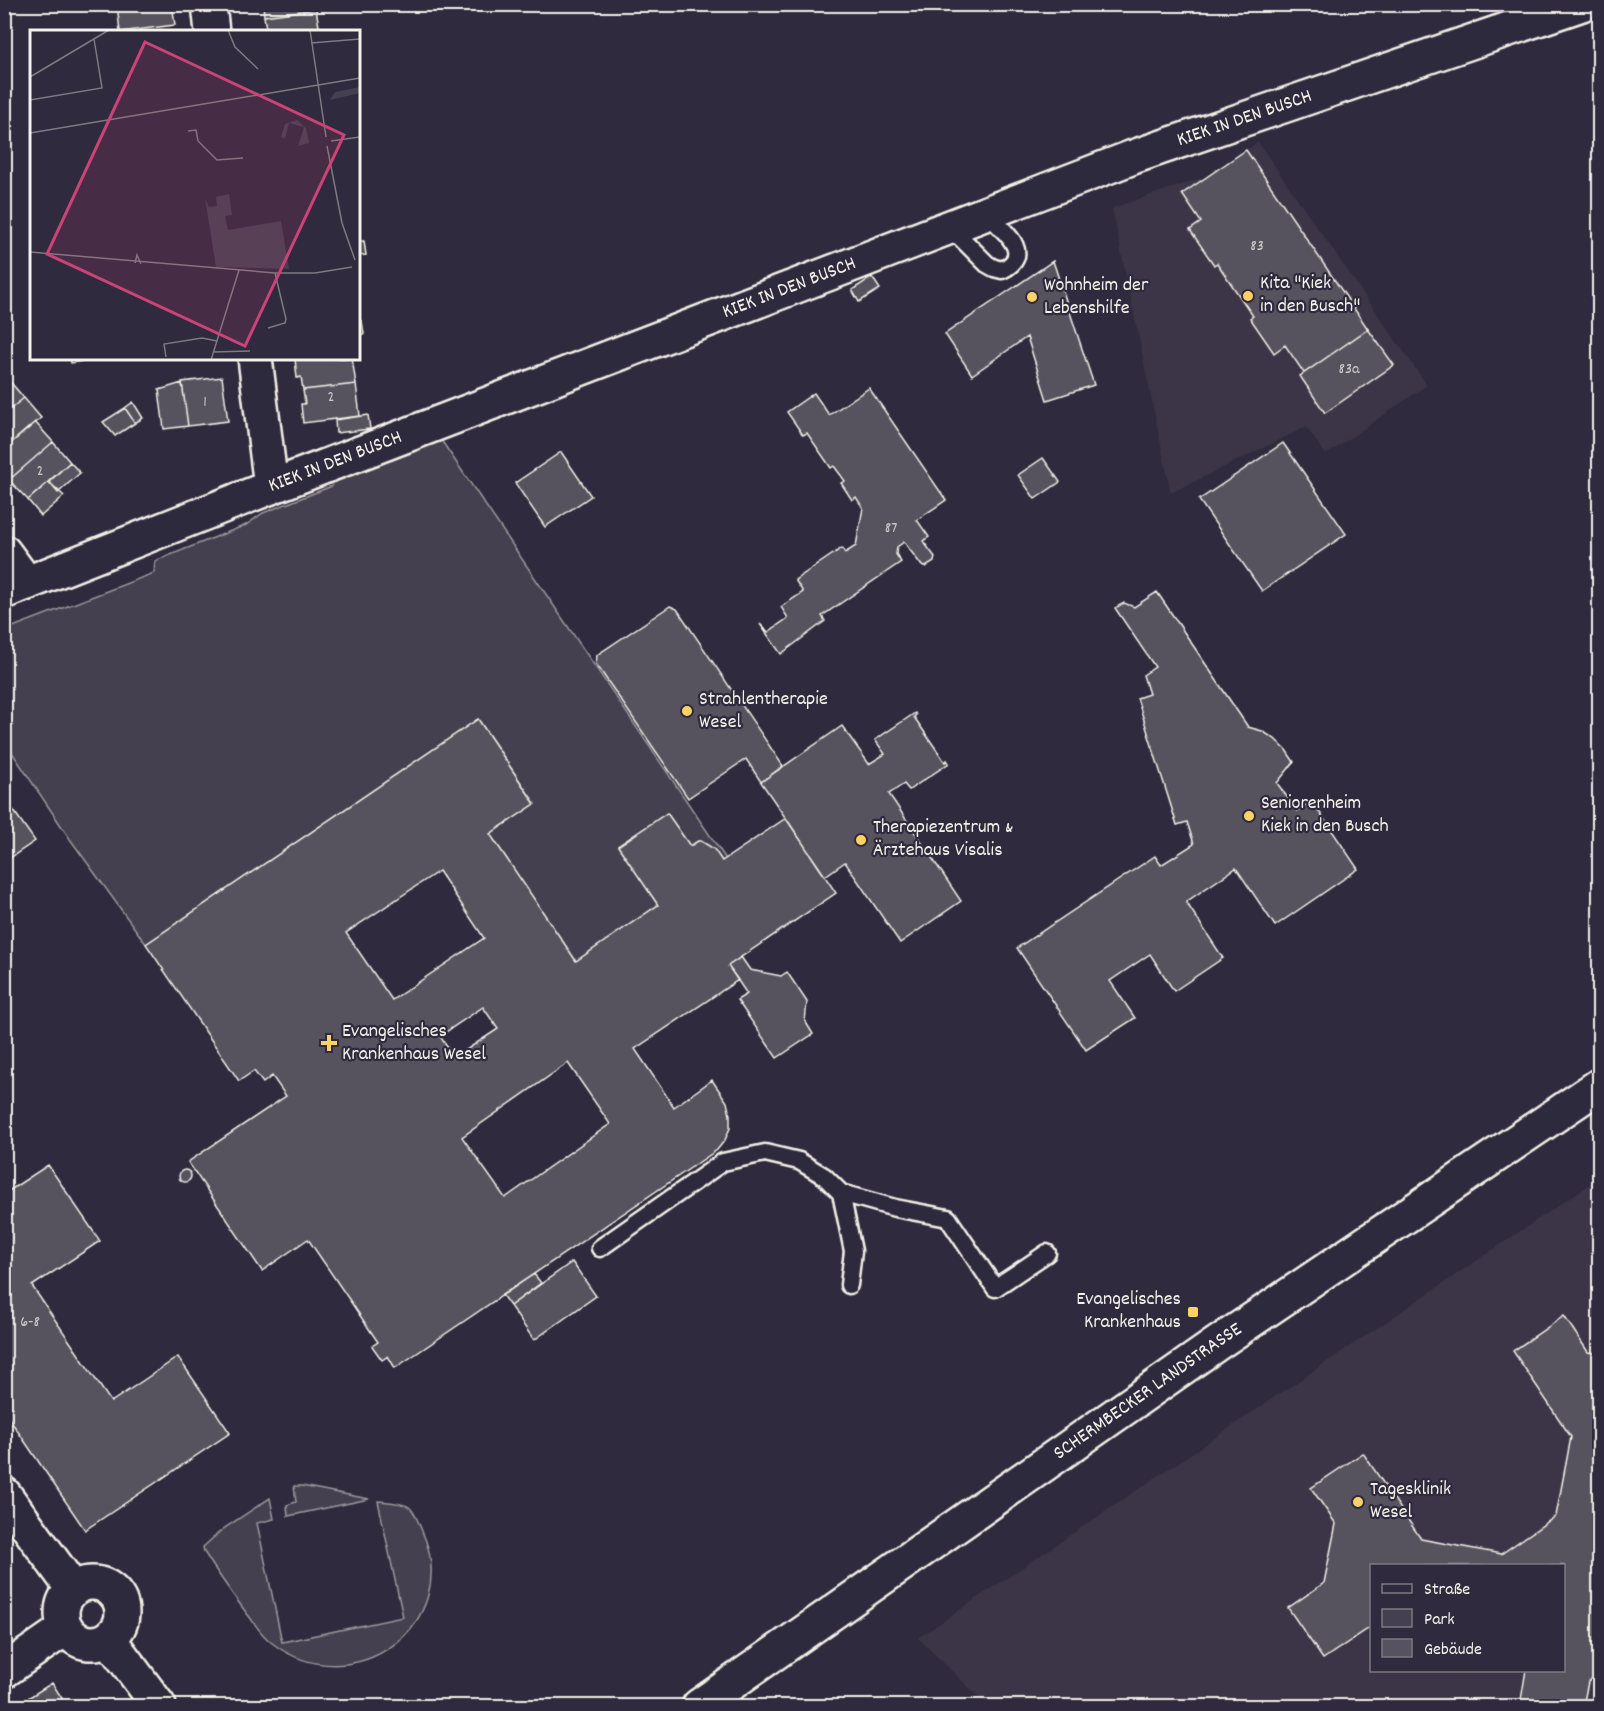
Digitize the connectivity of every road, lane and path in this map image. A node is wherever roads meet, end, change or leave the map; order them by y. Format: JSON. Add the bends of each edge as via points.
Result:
{"nodes":[{"id":1,"x":209,"y":4,"type":"edge"},
{"id":2,"x":1582,"y":4,"type":"edge"},
{"id":3,"x":212,"y":30,"type":"edge"},
{"id":4,"x":986,"y":213,"type":"junction"},
{"id":5,"x":950,"y":227,"type":"junction"},
{"id":6,"x":255,"y":360,"type":"edge"},
{"id":7,"x":271,"y":487,"type":"junction"},
{"id":8,"x":4,"y":552,"type":"edge"},
{"id":9,"x":16,"y":587,"type":"edge"},
{"id":10,"x":1599,"y":1086,"type":"edge"},
{"id":11,"x":841,"y":1193,"type":"junction"},
{"id":12,"x":600,"y":1248,"type":"dead end"},
{"id":13,"x":1047,"y":1253,"type":"dead end"},
{"id":14,"x":849,"y":1285,"type":"dead end"},
{"id":15,"x":4,"y":1494,"type":"edge"},
{"id":16,"x":73,"y":1589,"type":"junction"},
{"id":17,"x":66,"y":1628,"type":"junction"},
{"id":18,"x":109,"y":1639,"type":"junction"},
{"id":19,"x":4,"y":1671,"type":"edge"},
{"id":20,"x":159,"y":1707,"type":"edge"},
{"id":21,"x":699,"y":1707,"type":"edge"}],
"edges":[{"from":1,"to":3,"type":"street"},
{"from":2,"to":4,"type":"street","name":"KIEK IN DEN BUSCH","via":[[1133,157]]},
{"from":4,"to":5,"type":"street","name":"KIEK IN DEN BUSCH"},
{"from":4,"to":5,"type":"lane","via":[[1017,248],[1014,262],[1002,270],[987,264]]},
{"from":5,"to":7,"type":"street","name":"KIEK IN DEN BUSCH"},
{"from":6,"to":7,"type":"street"},
{"from":7,"to":9,"type":"street","name":"KIEK IN DEN BUSCH"},
{"from":8,"to":9,"type":"street"},
{"from":10,"to":21,"type":"street","name":"SCHERMBECKER LANDSTRASSE","via":[[1218,1343]]},
{"from":11,"to":12,"type":"lane","via":[[824,1176],[788,1158],[765,1153],[723,1162]]},
{"from":11,"to":13,"type":"lane","via":[[948,1218],[995,1288]]},
{"from":11,"to":14,"type":"lane","via":[[853,1251]]},
{"from":15,"to":16,"type":"street"},
{"from":16,"to":17,"type":"street","via":[[62,1612]]},
{"from":16,"to":18,"type":"street","via":[[82,1584],[101,1584],[117,1595],[123,1614]]},
{"from":17,"to":18,"type":"street","via":[[81,1641]]},
{"from":17,"to":19,"type":"street"},
{"from":18,"to":20,"type":"street"}]}
